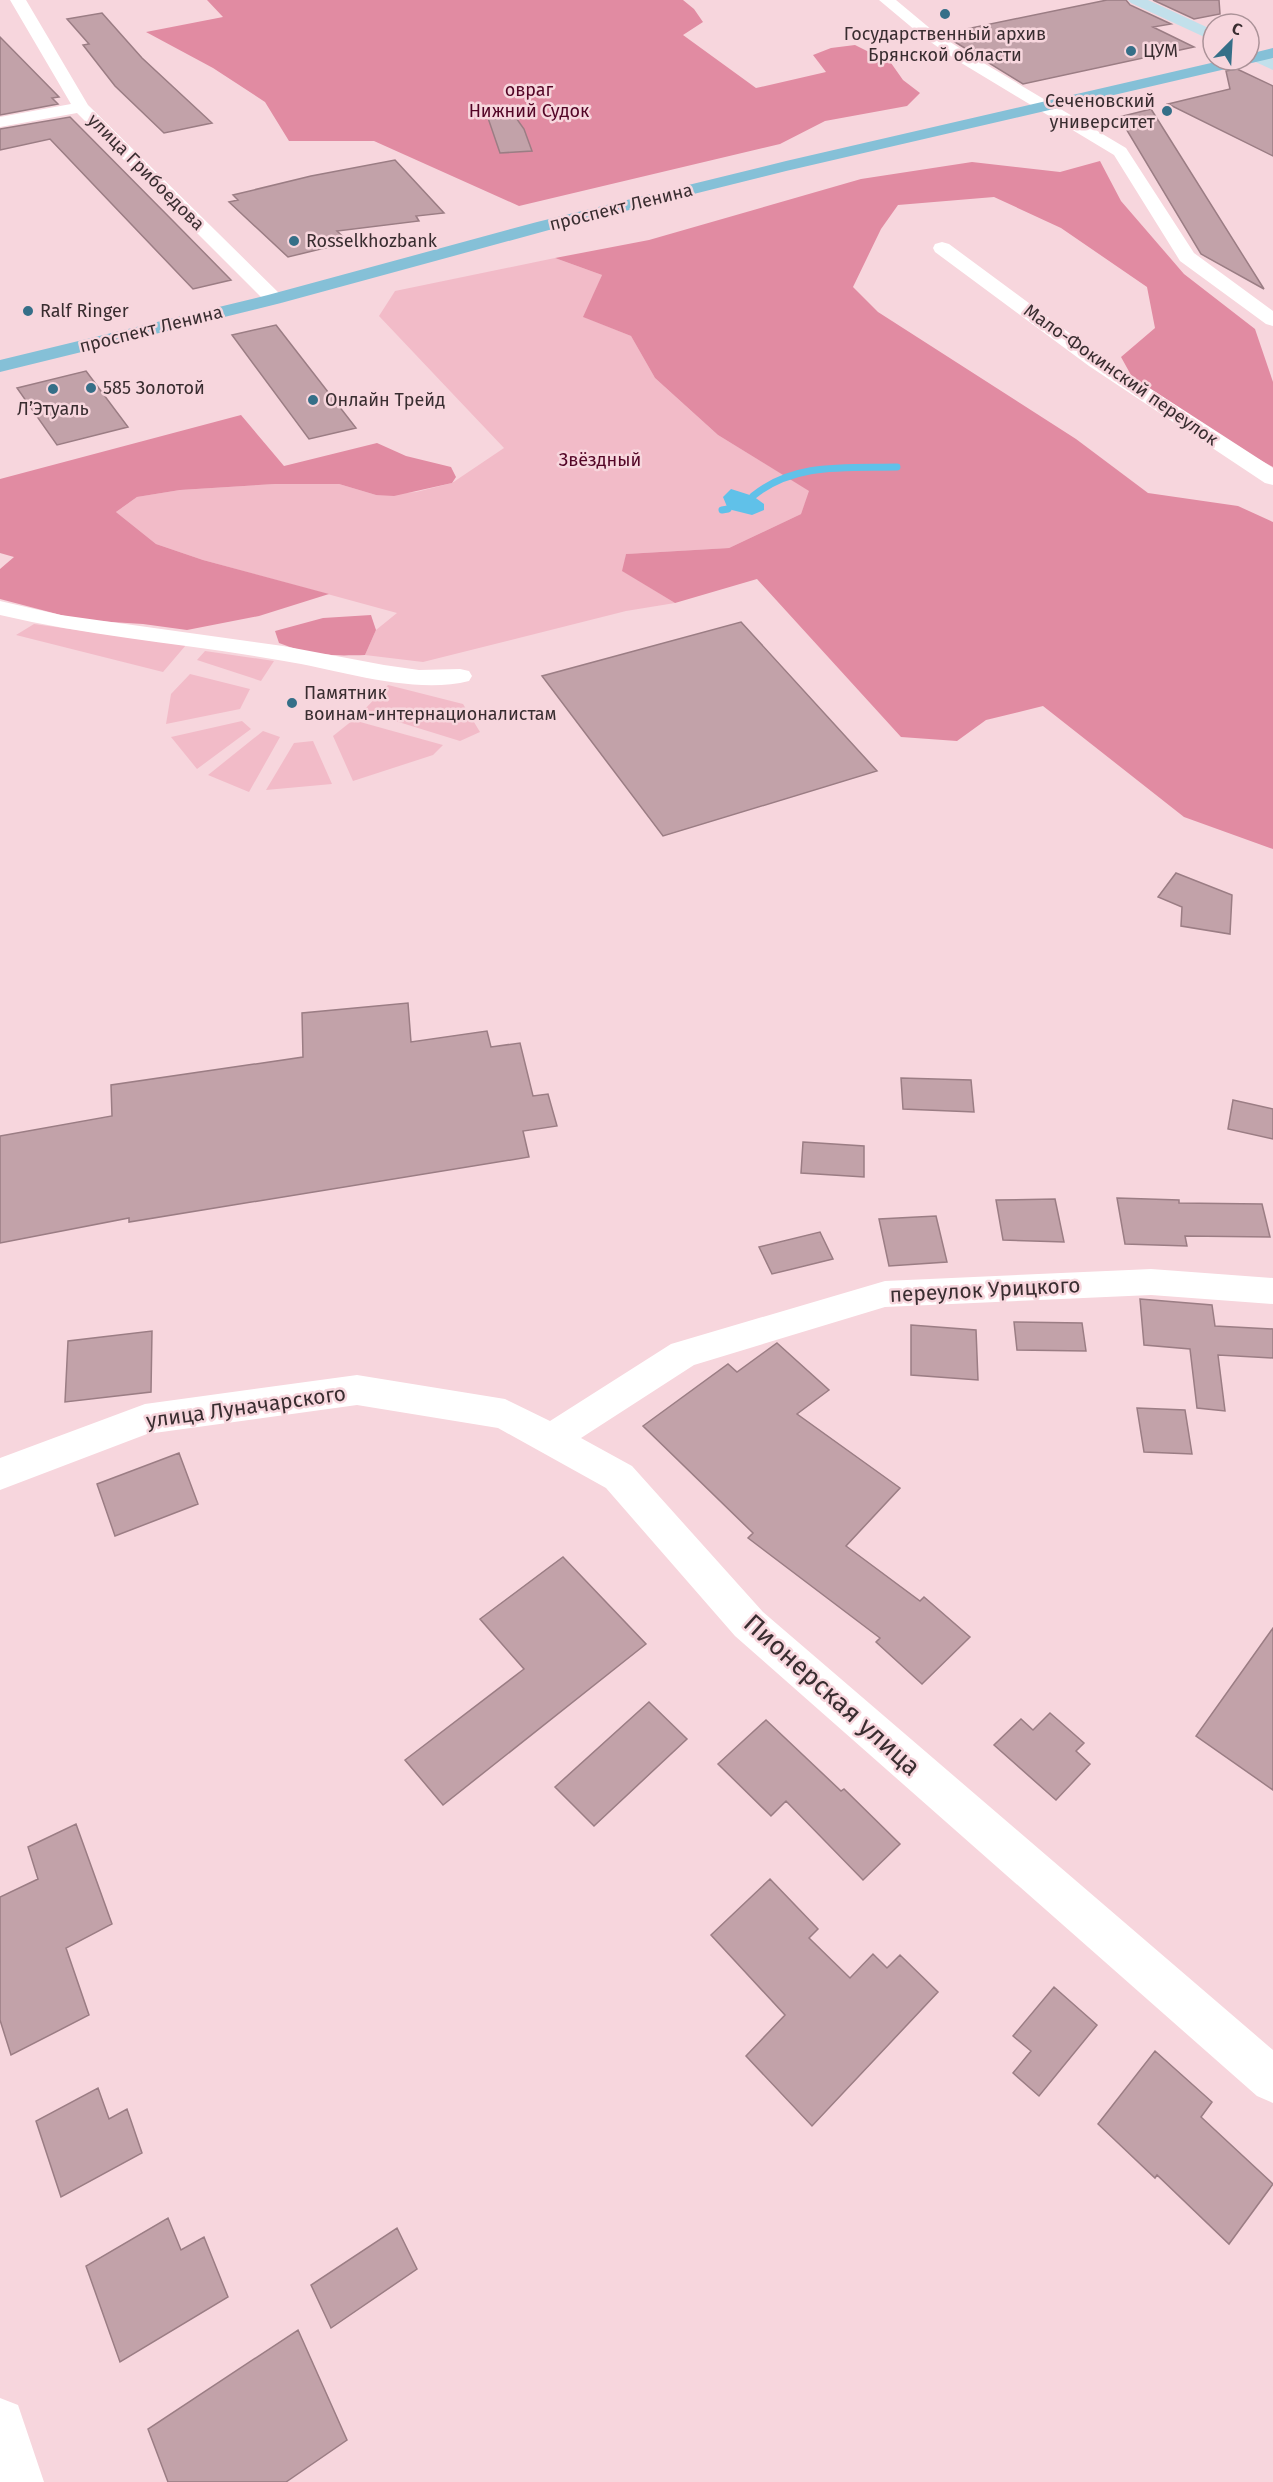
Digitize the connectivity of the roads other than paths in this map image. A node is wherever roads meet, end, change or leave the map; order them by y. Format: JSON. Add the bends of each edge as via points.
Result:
{"nodes":[{"id":1,"x":18,"y":0,"type":"edge"},
{"id":2,"x":887,"y":0,"type":"edge"},
{"id":3,"x":1136,"y":0,"type":"edge"},
{"id":4,"x":1201,"y":30,"type":"edge"},
{"id":5,"x":1201,"y":69,"type":"edge"},
{"id":6,"x":1047,"y":106,"type":"junction"},
{"id":7,"x":81,"y":107,"type":"junction"},
{"id":8,"x":0,"y":122,"type":"edge"},
{"id":9,"x":942,"y":248,"type":"dead end"},
{"id":10,"x":274,"y":299,"type":"junction"},
{"id":11,"x":1273,"y":320,"type":"edge"},
{"id":12,"x":0,"y":366,"type":"edge"},
{"id":13,"x":1273,"y":478,"type":"edge"},
{"id":14,"x":11,"y":611,"type":"edge"},
{"id":15,"x":460,"y":676,"type":"dead end"},
{"id":16,"x":1273,"y":1291,"type":"edge"},
{"id":17,"x":357,"y":1390,"type":"joint"},
{"id":18,"x":551,"y":1439,"type":"junction"},
{"id":19,"x":0,"y":1474,"type":"edge"},
{"id":20,"x":1273,"y":2080,"type":"edge"},
{"id":21,"x":0,"y":2423,"type":"edge"},
{"id":22,"x":19,"y":2482,"type":"edge"}],
"edges":[{"from":1,"to":7,"type":"street","name":"улица Грибоедова"},
{"from":2,"to":6,"type":"street","via":[[964,58]]},
{"from":3,"to":4,"type":"main road"},
{"from":5,"to":6,"type":"main road","name":"проспект Ленина"},
{"from":6,"to":10,"type":"main road","name":"проспект Ленина","via":[[566,220]]},
{"from":6,"to":11,"type":"street","via":[[1120,152],[1187,257]]},
{"from":7,"to":8,"type":"street"},
{"from":7,"to":10,"type":"street","name":"улица Грибоедова"},
{"from":9,"to":13,"type":"street","name":"Мало-Фокинский переулок","via":[[1096,362]]},
{"from":10,"to":12,"type":"main road","name":"проспект Ленина"},
{"from":14,"to":15,"type":"street","via":[[396,674]]},
{"from":16,"to":18,"type":"street","name":"переулок Урицкого","via":[[1151,1282],[885,1294],[683,1354]]},
{"from":17,"to":18,"type":"street","name":"Пионерская улица","via":[[505,1414]]},
{"from":17,"to":19,"type":"street","name":"улица Луначарского","via":[[145,1419]]},
{"from":18,"to":20,"type":"street","name":"Пионерская улица","via":[[619,1477],[748,1624]]},
{"from":21,"to":22,"type":"street"}]}
